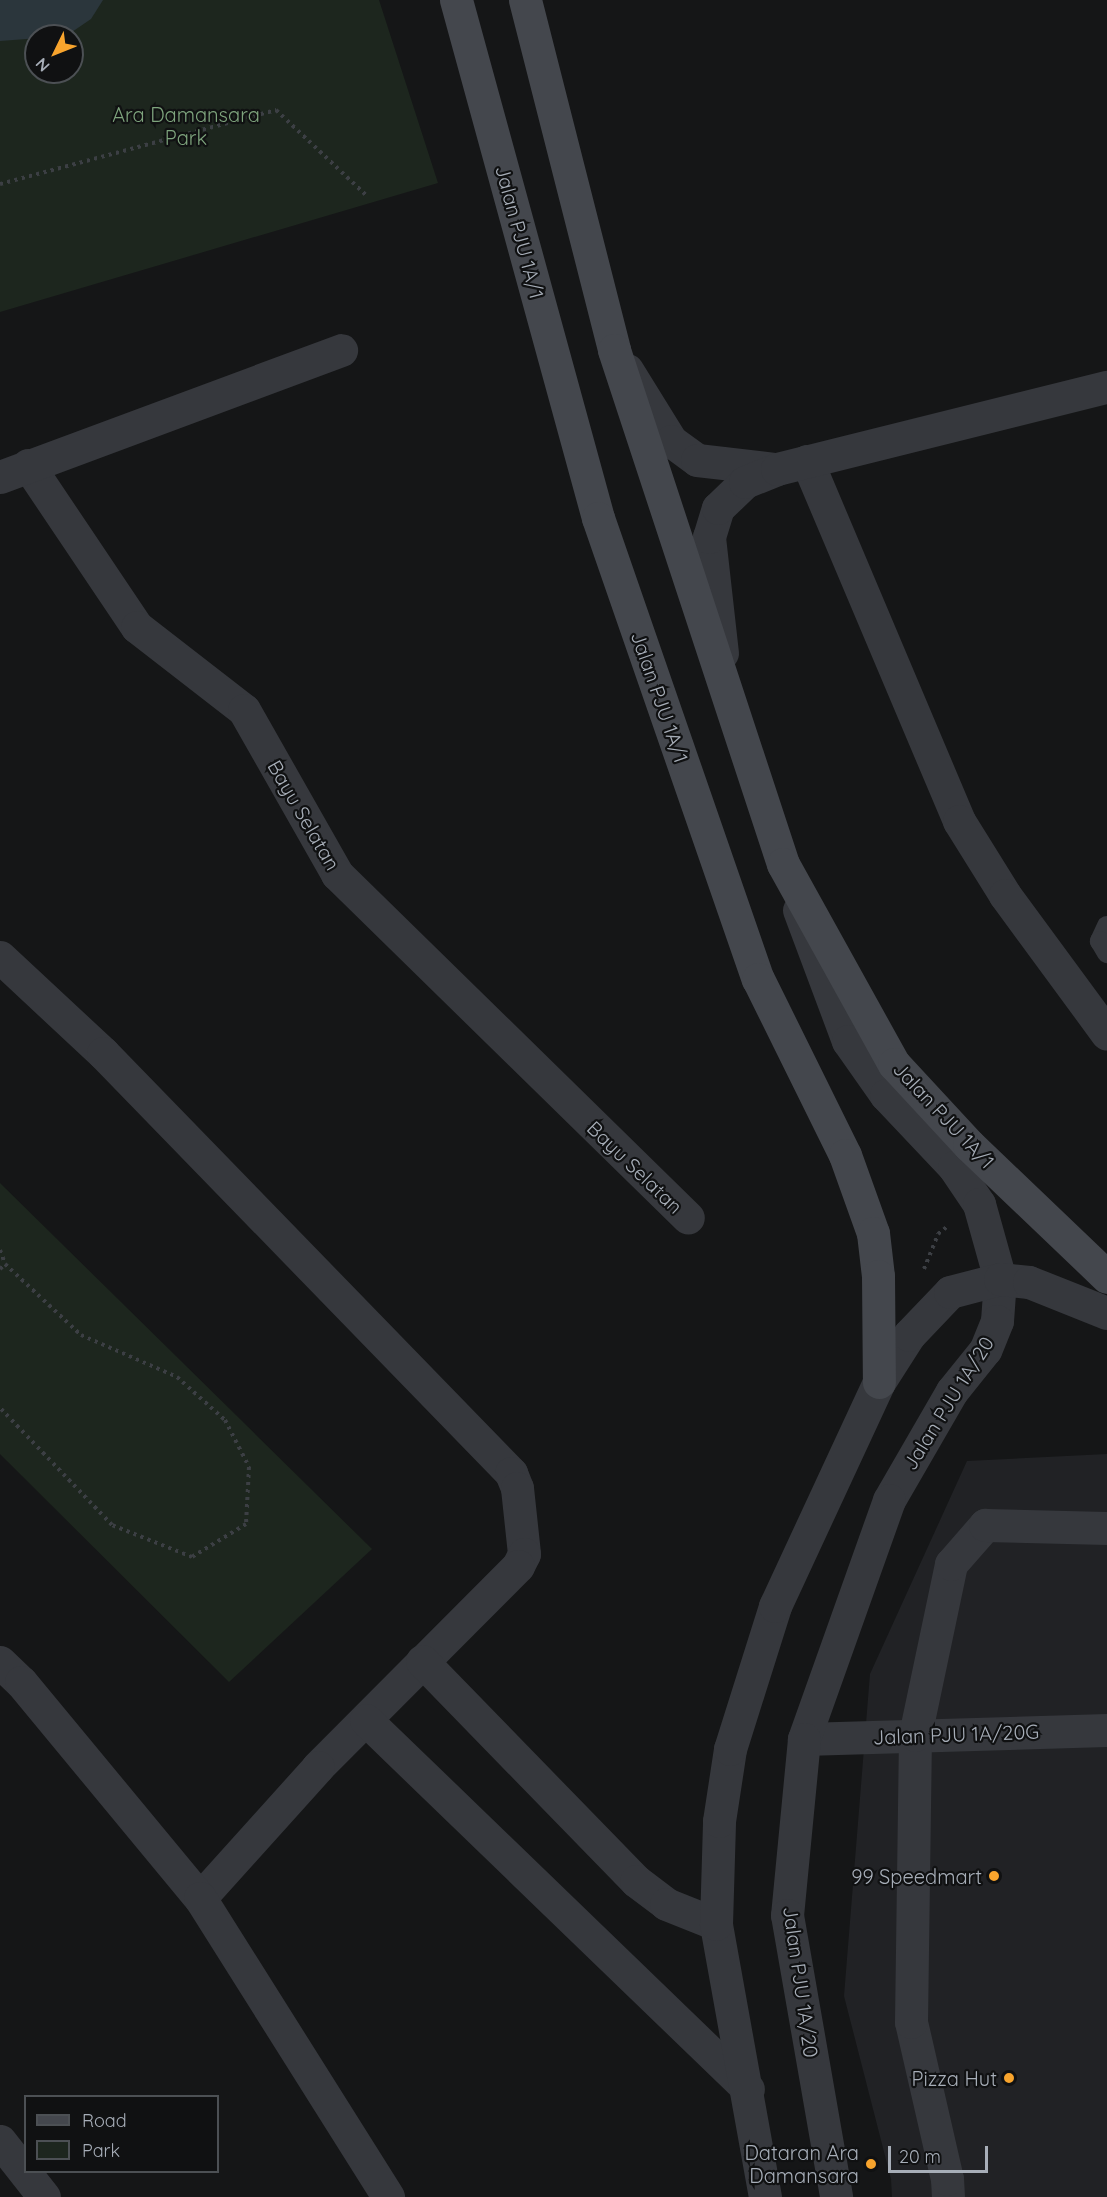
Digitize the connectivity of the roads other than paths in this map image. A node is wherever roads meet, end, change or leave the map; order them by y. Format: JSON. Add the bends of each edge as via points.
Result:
{"nodes":[{"id":1,"x":456,"y":0,"type":"edge"},
{"id":2,"x":525,"y":0,"type":"edge"},
{"id":3,"x":341,"y":350,"type":"dead end"},
{"id":4,"x":614,"y":350,"type":"junction"},
{"id":5,"x":1107,"y":387,"type":"edge"},
{"id":6,"x":792,"y":465,"type":"junction"},
{"id":7,"x":14,"y":471,"type":"edge"},
{"id":8,"x":726,"y":685,"type":"junction"},
{"id":9,"x":783,"y":864,"type":"junction"},
{"id":10,"x":1107,"y":926,"type":"edge"},
{"id":11,"x":1107,"y":953,"type":"edge"},
{"id":12,"x":0,"y":957,"type":"edge"},
{"id":13,"x":1107,"y":1034,"type":"edge"},
{"id":14,"x":688,"y":1218,"type":"dead end"},
{"id":15,"x":1107,"y":1277,"type":"edge"},
{"id":16,"x":1000,"y":1279,"type":"junction"},
{"id":17,"x":1107,"y":1313,"type":"edge"},
{"id":18,"x":879,"y":1382,"type":"junction"},
{"id":19,"x":1107,"y":1528,"type":"edge"},
{"id":20,"x":422,"y":1661,"type":"junction"},
{"id":21,"x":0,"y":1662,"type":"edge"},
{"id":22,"x":366,"y":1720,"type":"junction"},
{"id":23,"x":1107,"y":1730,"type":"edge"},
{"id":24,"x":915,"y":1736,"type":"junction"},
{"id":25,"x":804,"y":1739,"type":"junction"},
{"id":26,"x":200,"y":1898,"type":"junction"},
{"id":27,"x":716,"y":1924,"type":"junction"},
{"id":28,"x":748,"y":2089,"type":"junction"},
{"id":29,"x":0,"y":2141,"type":"edge"},
{"id":30,"x":24,"y":2172,"type":"edge"},
{"id":31,"x":25,"y":2173,"type":"edge"},
{"id":32,"x":44,"y":2197,"type":"edge"},
{"id":33,"x":388,"y":2197,"type":"edge"},
{"id":34,"x":765,"y":2197,"type":"edge"},
{"id":35,"x":836,"y":2197,"type":"edge"},
{"id":36,"x":948,"y":2197,"type":"edge"}],
"edges":[{"from":1,"to":18,"type":"main road","name":"Jalan PJU 1A/1","via":[[598,518],[758,979],[845,1155],[873,1233],[878,1276]]},
{"from":2,"to":4,"type":"main road","name":"Jalan PJU 1A/1"},
{"from":3,"to":7,"type":"street"},
{"from":4,"to":6,"type":"street","via":[[671,441],[697,460]]},
{"from":4,"to":8,"type":"main road","name":"Jalan PJU 1A/1"},
{"from":5,"to":6,"type":"street"},
{"from":6,"to":8,"type":"street","via":[[745,482],[718,508],[709,537]]},
{"from":6,"to":13,"type":"street","via":[[959,821],[1005,895]]},
{"from":7,"to":14,"type":"street","name":"Bayu Selatan","via":[[137,627],[244,710],[337,874]]},
{"from":8,"to":9,"type":"main road","name":"Jalan PJU 1A/1"},
{"from":9,"to":15,"type":"main road","name":"Jalan PJU 1A/1","via":[[894,1064],[969,1145]]},
{"from":9,"to":16,"type":"street","name":"Jalan PJU 1A/20","via":[[848,1041],[886,1095],[954,1167],[979,1204]]},
{"from":10,"to":11,"type":"lane","via":[[1100,941]]},
{"from":12,"to":20,"type":"street","via":[[103,1053],[511,1473],[517,1488],[524,1554],[502,1586]]},
{"from":16,"to":17,"type":"street","via":[[1029,1282]]},
{"from":16,"to":18,"type":"street","via":[[950,1292],[909,1335]]},
{"from":16,"to":25,"type":"street","name":"Jalan PJU 1A/20","via":[[997,1321],[985,1350],[952,1391],[889,1500]]},
{"from":18,"to":27,"type":"street","via":[[775,1606],[730,1749],[719,1821]]},
{"from":19,"to":24,"type":"street","via":[[985,1525],[951,1564]]},
{"from":20,"to":22,"type":"street"},
{"from":20,"to":27,"type":"street","via":[[636,1881],[666,1904]]},
{"from":21,"to":26,"type":"street","via":[[21,1682]]},
{"from":22,"to":26,"type":"street"},
{"from":22,"to":28,"type":"street"},
{"from":23,"to":24,"type":"street","name":"Jalan PJU 1A/20G"},
{"from":24,"to":25,"type":"street","name":"Jalan PJU 1A/20G"},
{"from":24,"to":36,"type":"street","via":[[911,2022]]},
{"from":25,"to":35,"type":"street","name":"Jalan PJU 1A/20","via":[[787,1915]]},
{"from":26,"to":33,"type":"street"},
{"from":27,"to":28,"type":"street"},
{"from":28,"to":34,"type":"street"},
{"from":29,"to":30,"type":"street"},
{"from":31,"to":32,"type":"street"}]}
